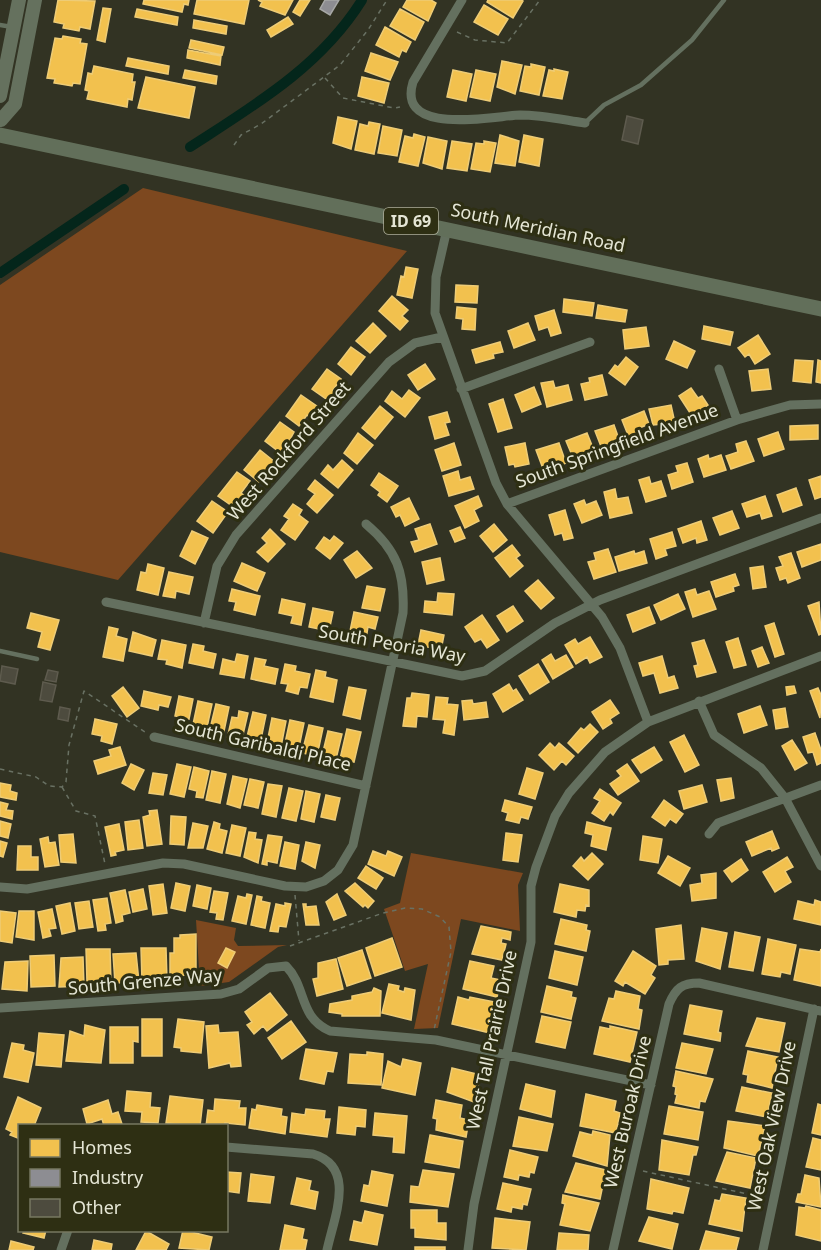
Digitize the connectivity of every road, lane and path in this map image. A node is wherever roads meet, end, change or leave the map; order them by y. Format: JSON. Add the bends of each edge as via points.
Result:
{"nodes":[{"id":1,"x":20,"y":0,"type":"edge"},
{"id":2,"x":36,"y":0,"type":"edge"},
{"id":3,"x":387,"y":0,"type":"edge"},
{"id":4,"x":462,"y":0,"type":"edge"},
{"id":5,"x":540,"y":0,"type":"edge"},
{"id":6,"x":724,"y":0,"type":"edge"},
{"id":7,"x":7,"y":26,"type":"edge"},
{"id":8,"x":457,"y":32,"type":"dead end"},
{"id":9,"x":326,"y":78,"type":"junction"},
{"id":10,"x":0,"y":96,"type":"edge"},
{"id":11,"x":400,"y":107,"type":"dead end"},
{"id":12,"x":0,"y":123,"type":"edge"},
{"id":13,"x":585,"y":123,"type":"joint"},
{"id":14,"x":234,"y":145,"type":"dead end"},
{"id":15,"x":447,"y":229,"type":"junction"},
{"id":16,"x":821,"y":309,"type":"edge"},
{"id":17,"x":442,"y":337,"type":"junction"},
{"id":18,"x":590,"y":342,"type":"dead end"},
{"id":19,"x":719,"y":369,"type":"dead end"},
{"id":20,"x":461,"y":389,"type":"junction"},
{"id":21,"x":821,"y":404,"type":"edge"},
{"id":22,"x":737,"y":420,"type":"junction"},
{"id":23,"x":507,"y":504,"type":"junction"},
{"id":24,"x":821,"y":518,"type":"edge"},
{"id":25,"x":366,"y":524,"type":"dead end"},
{"id":26,"x":106,"y":602,"type":"dead end"},
{"id":27,"x":591,"y":605,"type":"junction"},
{"id":28,"x":204,"y":623,"type":"junction"},
{"id":29,"x":0,"y":651,"type":"edge"},
{"id":30,"x":821,"y":656,"type":"edge"},
{"id":31,"x":37,"y":659,"type":"dead end"},
{"id":32,"x":392,"y":663,"type":"junction"},
{"id":33,"x":699,"y":701,"type":"junction"},
{"id":34,"x":648,"y":722,"type":"junction"},
{"id":35,"x":154,"y":737,"type":"joint"},
{"id":36,"x":0,"y":769,"type":"edge"},
{"id":37,"x":821,"y":785,"type":"edge"},
{"id":38,"x":366,"y":786,"type":"junction"},
{"id":39,"x":62,"y":787,"type":"junction"},
{"id":40,"x":785,"y":798,"type":"junction"},
{"id":41,"x":709,"y":834,"type":"dead end"},
{"id":42,"x":821,"y":866,"type":"edge"},
{"id":43,"x":106,"y":874,"type":"junction"},
{"id":44,"x":296,"y":887,"type":"junction"},
{"id":45,"x":0,"y":888,"type":"edge"},
{"id":46,"x":299,"y":942,"type":"junction"},
{"id":47,"x":290,"y":946,"type":"dead end"},
{"id":48,"x":0,"y":1008,"type":"edge"},
{"id":49,"x":818,"y":1010,"type":"edge"},
{"id":50,"x":434,"y":1030,"type":"dead end"},
{"id":51,"x":506,"y":1054,"type":"junction"},
{"id":52,"x":651,"y":1085,"type":"junction"},
{"id":53,"x":228,"y":1147,"type":"edge"},
{"id":54,"x":643,"y":1172,"type":"dead end"},
{"id":55,"x":761,"y":1197,"type":"dead end"},
{"id":56,"x":67,"y":1232,"type":"edge"},
{"id":57,"x":61,"y":1250,"type":"edge"},
{"id":58,"x":327,"y":1250,"type":"edge"},
{"id":59,"x":468,"y":1250,"type":"edge"},
{"id":60,"x":614,"y":1250,"type":"edge"},
{"id":61,"x":763,"y":1250,"type":"edge"}],
"edges":[{"from":1,"to":7,"type":"main road"},
{"from":2,"to":12,"type":"main road","via":[[15,104]]},
{"from":3,"to":9,"type":"path","via":[[354,50]]},
{"from":4,"to":13,"type":"street","via":[[412,82],[412,103],[427,115],[451,120],[534,116]]},
{"from":5,"to":8,"type":"path","via":[[507,43],[475,40]]},
{"from":6,"to":13,"type":"lane","via":[[692,40],[641,85],[604,105]]},
{"from":7,"to":10,"type":"main road"},
{"from":9,"to":11,"type":"path","via":[[343,98]]},
{"from":9,"to":14,"type":"path","via":[[241,135]]},
{"from":12,"to":15,"type":"main road","name":"South Meridian Road","number":"ID 69"},
{"from":15,"to":16,"type":"main road","name":"South Meridian Road","number":"ID 69"},
{"from":15,"to":17,"type":"street","via":[[434,296]]},
{"from":17,"to":20,"type":"street"},
{"from":17,"to":28,"type":"street","name":"West Rockford Street","via":[[415,343],[389,362],[236,535],[217,566]]},
{"from":18,"to":20,"type":"street"},
{"from":19,"to":22,"type":"street","name":"South Springfield Avenue"},
{"from":20,"to":23,"type":"street"},
{"from":21,"to":22,"type":"street","name":"South Springfield Avenue","via":[[790,405]]},
{"from":22,"to":23,"type":"street","name":"South Springfield Avenue"},
{"from":23,"to":27,"type":"street"},
{"from":24,"to":27,"type":"street","name":"South Peoria Way"},
{"from":25,"to":32,"type":"street","via":[[385,540],[400,570],[404,591]]},
{"from":26,"to":28,"type":"street","name":"South Peoria Way"},
{"from":27,"to":32,"type":"street","name":"South Peoria Way","via":[[473,675],[450,675]]},
{"from":27,"to":34,"type":"street","via":[[620,648]]},
{"from":28,"to":32,"type":"street","name":"South Peoria Way"},
{"from":29,"to":31,"type":"lane"},
{"from":30,"to":33,"type":"street","name":"West Tall Prairie Drive"},
{"from":32,"to":38,"type":"street"},
{"from":33,"to":34,"type":"street","name":"West Tall Prairie Drive"},
{"from":33,"to":40,"type":"street","via":[[714,735],[761,768]]},
{"from":34,"to":51,"type":"street","name":"West Tall Prairie Drive","via":[[604,752],[585,772],[546,837],[531,886],[531,942]]},
{"from":35,"to":38,"type":"street","name":"South Garibaldi Place"},
{"from":35,"to":39,"type":"path","via":[[84,691]]},
{"from":36,"to":39,"type":"path"},
{"from":37,"to":40,"type":"street"},
{"from":38,"to":44,"type":"street","via":[[349,854],[331,876],[316,884]]},
{"from":39,"to":43,"type":"path","via":[[76,811],[95,816]]},
{"from":40,"to":41,"type":"street","via":[[718,823]]},
{"from":40,"to":42,"type":"street"},
{"from":43,"to":44,"type":"street","via":[[163,863],[184,864]]},
{"from":43,"to":45,"type":"street","via":[[27,889]]},
{"from":44,"to":46,"type":"path"},
{"from":46,"to":47,"type":"path"},
{"from":46,"to":50,"type":"path","via":[[405,908],[422,909],[440,917],[449,927],[451,952]]},
{"from":48,"to":51,"type":"street","name":"South Grenze Way","via":[[221,994],[239,989],[268,968],[286,966],[295,978],[308,1013],[330,1031],[436,1040]]},
{"from":49,"to":52,"type":"street","name":"West Buroak Drive","via":[[699,983],[681,985],[669,1004]]},
{"from":49,"to":61,"type":"street","name":"West Oak View Drive"},
{"from":51,"to":52,"type":"street"},
{"from":51,"to":59,"type":"street","name":"West Tall Prairie Drive"},
{"from":52,"to":60,"type":"street","name":"West Buroak Drive"},
{"from":53,"to":58,"type":"street","via":[[313,1154],[333,1165],[340,1178],[340,1191]]},
{"from":54,"to":55,"type":"path"},
{"from":56,"to":57,"type":"street"}]}
